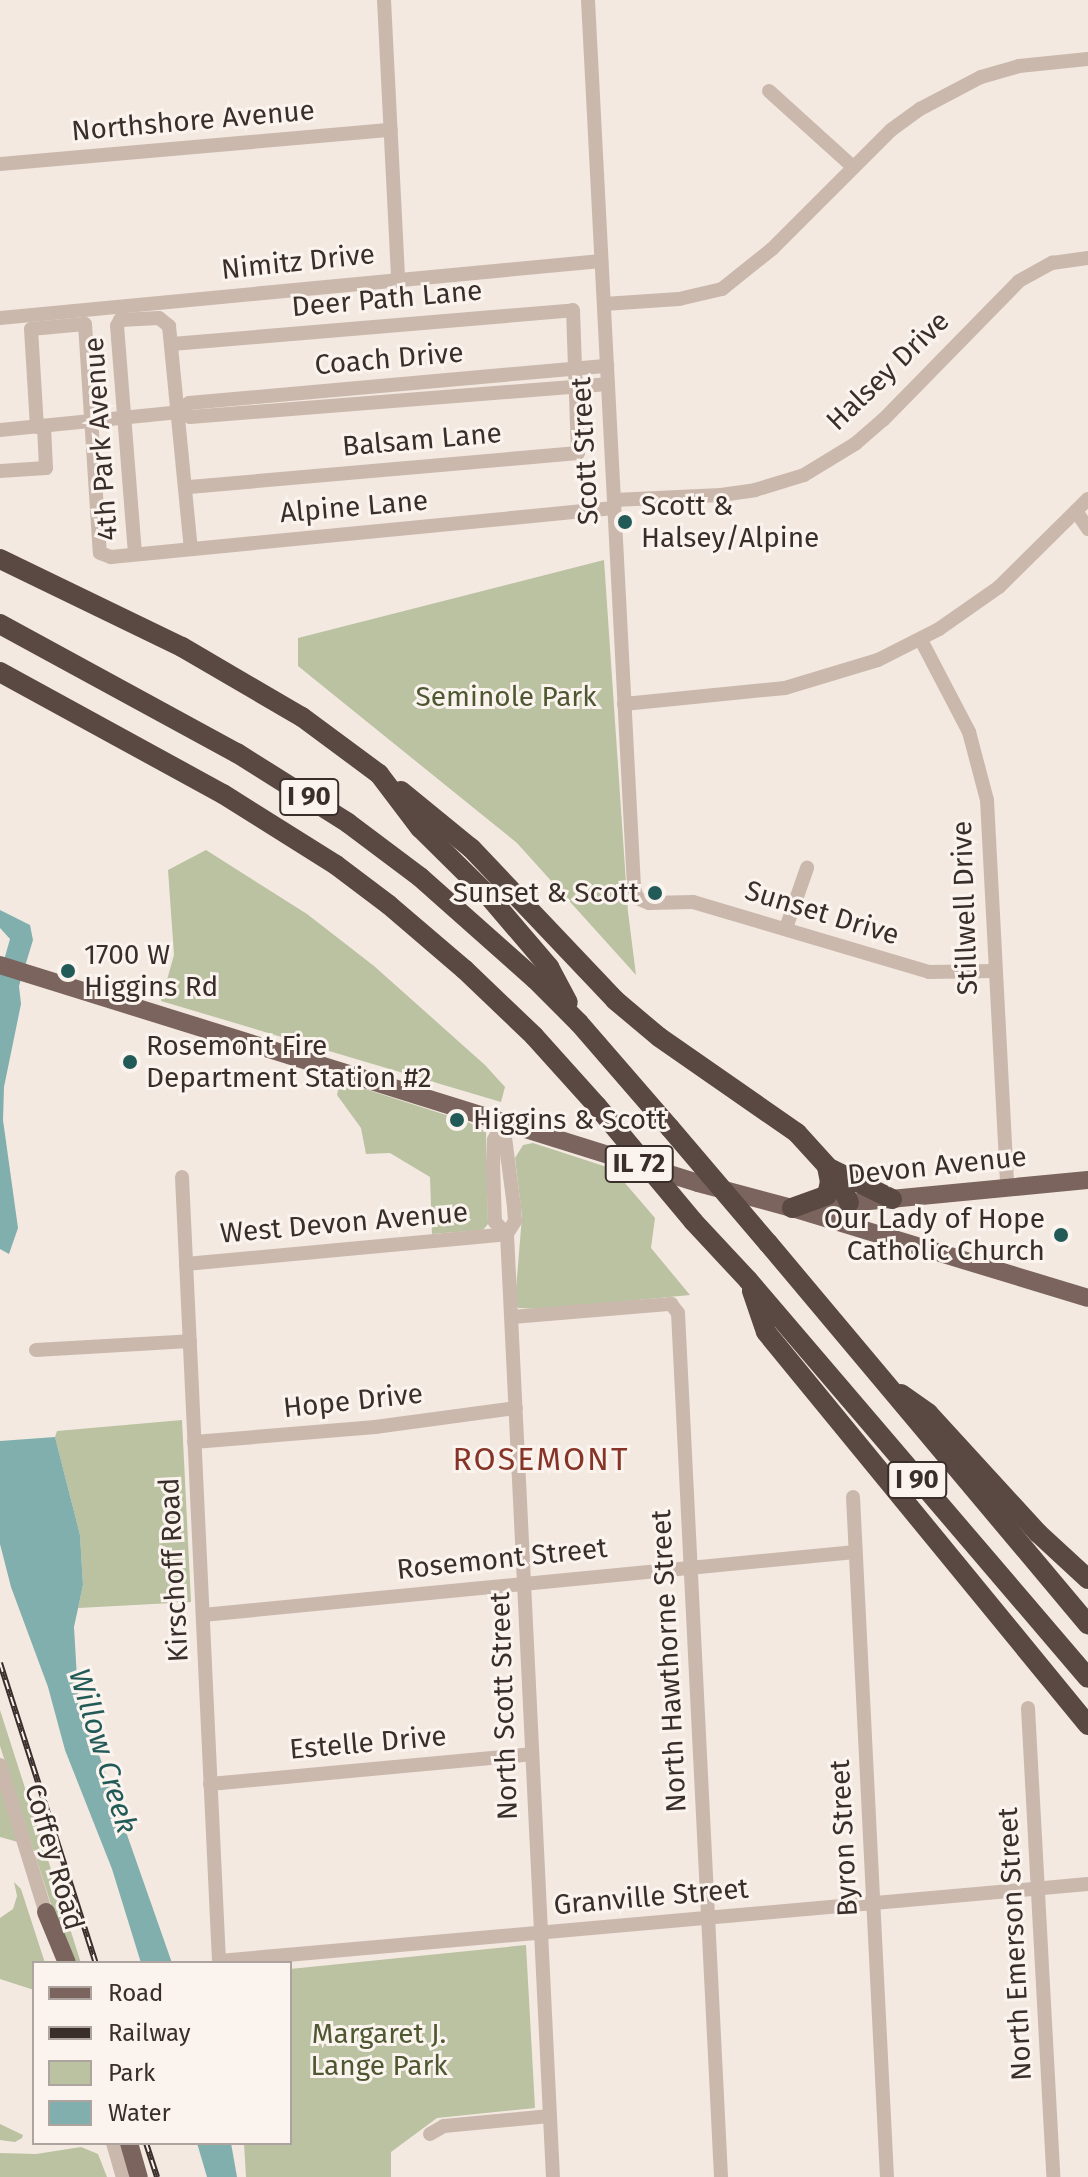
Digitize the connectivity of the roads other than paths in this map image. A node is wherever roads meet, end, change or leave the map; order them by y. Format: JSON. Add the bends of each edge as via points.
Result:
{"nodes":[{"id":1,"x":384,"y":0,"type":"edge"},
{"id":2,"x":588,"y":0,"type":"edge"},
{"id":3,"x":1088,"y":59,"type":"edge"},
{"id":4,"x":769,"y":91,"type":"dead end"},
{"id":5,"x":391,"y":130,"type":"junction"},
{"id":6,"x":0,"y":164,"type":"edge"},
{"id":7,"x":852,"y":166,"type":"junction"},
{"id":8,"x":1088,"y":258,"type":"edge"},
{"id":9,"x":601,"y":261,"type":"junction"},
{"id":10,"x":398,"y":279,"type":"junction"},
{"id":11,"x":604,"y":304,"type":"junction"},
{"id":12,"x":0,"y":318,"type":"edge"},
{"id":13,"x":172,"y":344,"type":"junction"},
{"id":14,"x":607,"y":366,"type":"junction"},
{"id":15,"x":577,"y":368,"type":"junction"},
{"id":16,"x":608,"y":384,"type":"junction"},
{"id":17,"x":578,"y":386,"type":"junction"},
{"id":18,"x":179,"y":412,"type":"junction"},
{"id":19,"x":124,"y":419,"type":"junction"},
{"id":20,"x":91,"y":422,"type":"junction"},
{"id":21,"x":40,"y":427,"type":"junction"},
{"id":22,"x":0,"y":430,"type":"edge"},
{"id":23,"x":0,"y":471,"type":"edge"},
{"id":24,"x":186,"y":487,"type":"junction"},
{"id":25,"x":1088,"y":499,"type":"edge"},
{"id":26,"x":614,"y":504,"type":"junction"},
{"id":27,"x":1076,"y":511,"type":"junction"},
{"id":28,"x":1088,"y":529,"type":"edge"},
{"id":29,"x":191,"y":549,"type":"junction"},
{"id":30,"x":135,"y":554,"type":"junction"},
{"id":31,"x":0,"y":559,"type":"edge"},
{"id":32,"x":0,"y":624,"type":"edge"},
{"id":33,"x":921,"y":640,"type":"junction"},
{"id":34,"x":0,"y":672,"type":"edge"},
{"id":35,"x":624,"y":704,"type":"junction"},
{"id":36,"x":379,"y":774,"type":"junction"},
{"id":37,"x":807,"y":868,"type":"dead end"},
{"id":38,"x":637,"y":898,"type":"joint"},
{"id":39,"x":786,"y":928,"type":"junction"},
{"id":40,"x":0,"y":965,"type":"edge"},
{"id":41,"x":993,"y":971,"type":"junction"},
{"id":42,"x":579,"y":1023,"type":"junction"},
{"id":43,"x":503,"y":1122,"type":"junction"},
{"id":44,"x":827,"y":1167,"type":"junction"},
{"id":45,"x":182,"y":1177,"type":"dead end"},
{"id":46,"x":1088,"y":1180,"type":"edge"},
{"id":47,"x":1007,"y":1187,"type":"junction"},
{"id":48,"x":892,"y":1199,"type":"junction"},
{"id":49,"x":849,"y":1203,"type":"junction"},
{"id":50,"x":792,"y":1208,"type":"junction"},
{"id":51,"x":855,"y":1227,"type":"junction"},
{"id":52,"x":507,"y":1234,"type":"junction"},
{"id":53,"x":186,"y":1264,"type":"junction"},
{"id":54,"x":748,"y":1280,"type":"junction"},
{"id":55,"x":1088,"y":1298,"type":"edge"},
{"id":56,"x":512,"y":1317,"type":"junction"},
{"id":57,"x":190,"y":1341,"type":"junction"},
{"id":58,"x":36,"y":1350,"type":"dead end"},
{"id":59,"x":878,"y":1377,"type":"junction"},
{"id":60,"x":516,"y":1408,"type":"junction"},
{"id":61,"x":194,"y":1442,"type":"junction"},
{"id":62,"x":853,"y":1497,"type":"dead end"},
{"id":63,"x":855,"y":1552,"type":"junction"},
{"id":64,"x":690,"y":1567,"type":"junction"},
{"id":65,"x":1088,"y":1579,"type":"edge"},
{"id":66,"x":525,"y":1583,"type":"junction"},
{"id":67,"x":203,"y":1615,"type":"junction"},
{"id":68,"x":1088,"y":1625,"type":"edge"},
{"id":69,"x":1088,"y":1678,"type":"edge"},
{"id":70,"x":1028,"y":1708,"type":"dead end"},
{"id":71,"x":1088,"y":1725,"type":"edge"},
{"id":72,"x":531,"y":1754,"type":"junction"},
{"id":73,"x":0,"y":1765,"type":"edge"},
{"id":74,"x":210,"y":1784,"type":"junction"},
{"id":75,"x":1088,"y":1884,"type":"edge"},
{"id":76,"x":1039,"y":1888,"type":"junction"},
{"id":77,"x":874,"y":1903,"type":"junction"},
{"id":78,"x":46,"y":1912,"type":"junction"},
{"id":79,"x":708,"y":1918,"type":"junction"},
{"id":80,"x":540,"y":1933,"type":"junction"},
{"id":81,"x":56,"y":1961,"type":"edge"},
{"id":82,"x":66,"y":1961,"type":"edge"},
{"id":83,"x":219,"y":1961,"type":"joint"},
{"id":84,"x":550,"y":2116,"type":"junction"},
{"id":85,"x":430,"y":2134,"type":"dead end"},
{"id":86,"x":114,"y":2145,"type":"edge"},
{"id":87,"x":130,"y":2145,"type":"edge"},
{"id":88,"x":123,"y":2177,"type":"edge"},
{"id":89,"x":139,"y":2177,"type":"edge"},
{"id":90,"x":553,"y":2177,"type":"edge"},
{"id":91,"x":721,"y":2177,"type":"edge"},
{"id":92,"x":887,"y":2177,"type":"edge"},
{"id":93,"x":1053,"y":2177,"type":"edge"}],
"edges":[{"from":1,"to":5,"type":"street"},
{"from":2,"to":9,"type":"street","name":"Scott Street"},
{"from":3,"to":7,"type":"street","via":[[1019,66],[981,77],[920,109]]},
{"from":4,"to":7,"type":"street"},
{"from":5,"to":6,"type":"street","name":"Northshore Avenue"},
{"from":5,"to":10,"type":"street"},
{"from":7,"to":11,"type":"street","via":[[772,249],[722,289],[679,299]]},
{"from":8,"to":26,"type":"street","name":"Halsey Drive","via":[[1052,263],[1019,281],[883,420],[804,475],[755,490]]},
{"from":9,"to":10,"type":"street","name":"Nimitz Drive"},
{"from":9,"to":11,"type":"street","name":"Scott Street"},
{"from":10,"to":12,"type":"street","name":"Nimitz Drive"},
{"from":11,"to":14,"type":"street","name":"Scott Street"},
{"from":13,"to":15,"type":"street","name":"Deer Path Lane","via":[[573,310]]},
{"from":13,"to":18,"type":"street"},
{"from":13,"to":19,"type":"street","name":"4th Park Avenue","via":[[166,321],[159,318],[117,323]]},
{"from":14,"to":15,"type":"street","name":"Coach Drive"},
{"from":14,"to":16,"type":"street","name":"Scott Street"},
{"from":15,"to":17,"type":"street","name":"Balsam Lane"},
{"from":15,"to":18,"type":"street","name":"Coach Drive","via":[[189,403]]},
{"from":16,"to":17,"type":"street","name":"Coach Drive"},
{"from":16,"to":26,"type":"street","name":"Scott Street"},
{"from":17,"to":18,"type":"street","name":"Coach Drive","via":[[190,417]]},
{"from":17,"to":24,"type":"street","name":"Balsam Lane","via":[[578,453]]},
{"from":18,"to":19,"type":"street","name":"Coach Drive"},
{"from":18,"to":24,"type":"street"},
{"from":19,"to":20,"type":"street","name":"Coach Drive"},
{"from":19,"to":30,"type":"street","name":"4th Park Avenue"},
{"from":20,"to":21,"type":"street","name":"Coach Drive"},
{"from":20,"to":21,"type":"street","via":[[85,324],[31,329]]},
{"from":20,"to":30,"type":"street","name":"Alpine Lane","via":[[100,553]]},
{"from":21,"to":22,"type":"street","name":"Coach Drive"},
{"from":21,"to":23,"type":"street","via":[[46,468]]},
{"from":24,"to":29,"type":"street"},
{"from":25,"to":27,"type":"street"},
{"from":26,"to":29,"type":"street","name":"Alpine Lane"},
{"from":26,"to":35,"type":"street","name":"Scott Street"},
{"from":27,"to":28,"type":"street"},
{"from":27,"to":33,"type":"street","via":[[999,587]]},
{"from":29,"to":30,"type":"street","name":"Alpine Lane"},
{"from":31,"to":36,"type":"highway","number":"I 90","via":[[182,647],[302,717]]},
{"from":32,"to":42,"type":"highway","number":"I 90","via":[[237,753],[348,823],[484,931]]},
{"from":33,"to":35,"type":"street","via":[[878,660],[785,688]]},
{"from":33,"to":41,"type":"street","name":"Stillwell Drive","via":[[969,732],[987,800]]},
{"from":34,"to":54,"type":"highway","number":"I 90","bridge":true,"via":[[223,794],[346,873],[464,969],[534,1036]]},
{"from":35,"to":38,"type":"street","name":"Scott Street"},
{"from":36,"to":42,"type":"highway","number":"I 90","via":[[420,828],[485,892],[549,967]]},
{"from":36,"to":44,"type":"highway","via":[[471,848],[615,1000],[703,1068],[770,1111]]},
{"from":37,"to":39,"type":"street"},
{"from":38,"to":39,"type":"street","name":"Sunset Drive","via":[[649,903],[693,902]]},
{"from":39,"to":41,"type":"street","name":"Sunset Drive","via":[[929,972]]},
{"from":40,"to":43,"type":"main road","number":"IL 72"},
{"from":41,"to":47,"type":"street","name":"Stillwell Drive"},
{"from":42,"to":59,"type":"highway","number":"I 90","bridge":true},
{"from":43,"to":50,"type":"main road","number":"IL 72"},
{"from":43,"to":52,"type":"street","name":"North Scott Street","via":[[515,1221]]},
{"from":44,"to":48,"type":"highway"},
{"from":44,"to":49,"type":"highway"},
{"from":44,"to":50,"type":"highway","via":[[827,1195]]},
{"from":45,"to":53,"type":"street","name":"Kirschoff Road"},
{"from":46,"to":47,"type":"main road","name":"Devon Avenue"},
{"from":47,"to":48,"type":"main road","name":"Devon Avenue"},
{"from":48,"to":49,"type":"main road","name":"Devon Avenue"},
{"from":49,"to":50,"type":"main road","name":"Devon Avenue"},
{"from":49,"to":51,"type":"main road"},
{"from":50,"to":51,"type":"main road","number":"IL 72"},
{"from":51,"to":55,"type":"main road","number":"IL 72"},
{"from":52,"to":53,"type":"street","name":"West Devon Avenue"},
{"from":52,"to":56,"type":"street","name":"North Scott Street"},
{"from":53,"to":57,"type":"street","name":"Kirschoff Road"},
{"from":54,"to":69,"type":"highway","number":"I 90"},
{"from":54,"to":71,"type":"highway","via":[[766,1332]]},
{"from":56,"to":60,"type":"street","name":"North Scott Street"},
{"from":56,"to":64,"type":"street","name":"North Hawthorne Street","via":[[671,1304],[678,1313]]},
{"from":57,"to":58,"type":"street"},
{"from":57,"to":61,"type":"street","name":"Kirschoff Road"},
{"from":59,"to":65,"type":"highway","via":[[928,1413],[1038,1533]]},
{"from":59,"to":68,"type":"highway","number":"I 90"},
{"from":60,"to":61,"type":"street","name":"Hope Drive","via":[[375,1427]]},
{"from":60,"to":66,"type":"street","name":"North Scott Street"},
{"from":61,"to":67,"type":"street","name":"Kirschoff Road"},
{"from":62,"to":63,"type":"street","name":"Byron Street"},
{"from":63,"to":64,"type":"street","name":"Rosemont Street"},
{"from":63,"to":77,"type":"street","name":"Byron Street"},
{"from":64,"to":66,"type":"street","name":"Rosemont Street"},
{"from":64,"to":79,"type":"street","name":"North Hawthorne Street"},
{"from":66,"to":67,"type":"street","name":"Rosemont Street"},
{"from":66,"to":72,"type":"street","name":"North Scott Street"},
{"from":67,"to":74,"type":"street","name":"Kirschoff Road"},
{"from":70,"to":76,"type":"street","name":"North Emerson Street"},
{"from":72,"to":74,"type":"street","name":"Estelle Drive"},
{"from":72,"to":80,"type":"street","name":"North Scott Street"},
{"from":73,"to":78,"type":"street","name":"Coffey Road"},
{"from":74,"to":83,"type":"street","name":"Kirschoff Road"},
{"from":75,"to":76,"type":"street","name":"Granville Street"},
{"from":76,"to":77,"type":"street","name":"Granville Street"},
{"from":76,"to":93,"type":"street","name":"North Emerson Street"},
{"from":77,"to":79,"type":"street","name":"Granville Street"},
{"from":77,"to":92,"type":"street","name":"Byron Street"},
{"from":78,"to":81,"type":"street","name":"Coffey Road"},
{"from":78,"to":82,"type":"main road"},
{"from":79,"to":80,"type":"street","name":"Granville Street"},
{"from":79,"to":91,"type":"street","name":"North Hawthorne Street"},
{"from":80,"to":83,"type":"street","name":"Granville Street"},
{"from":80,"to":84,"type":"street","name":"North Scott Street"},
{"from":84,"to":85,"type":"street","via":[[444,2126]]},
{"from":84,"to":90,"type":"street","name":"North Scott Street"},
{"from":86,"to":88,"type":"street"},
{"from":87,"to":89,"type":"main road"}]}
